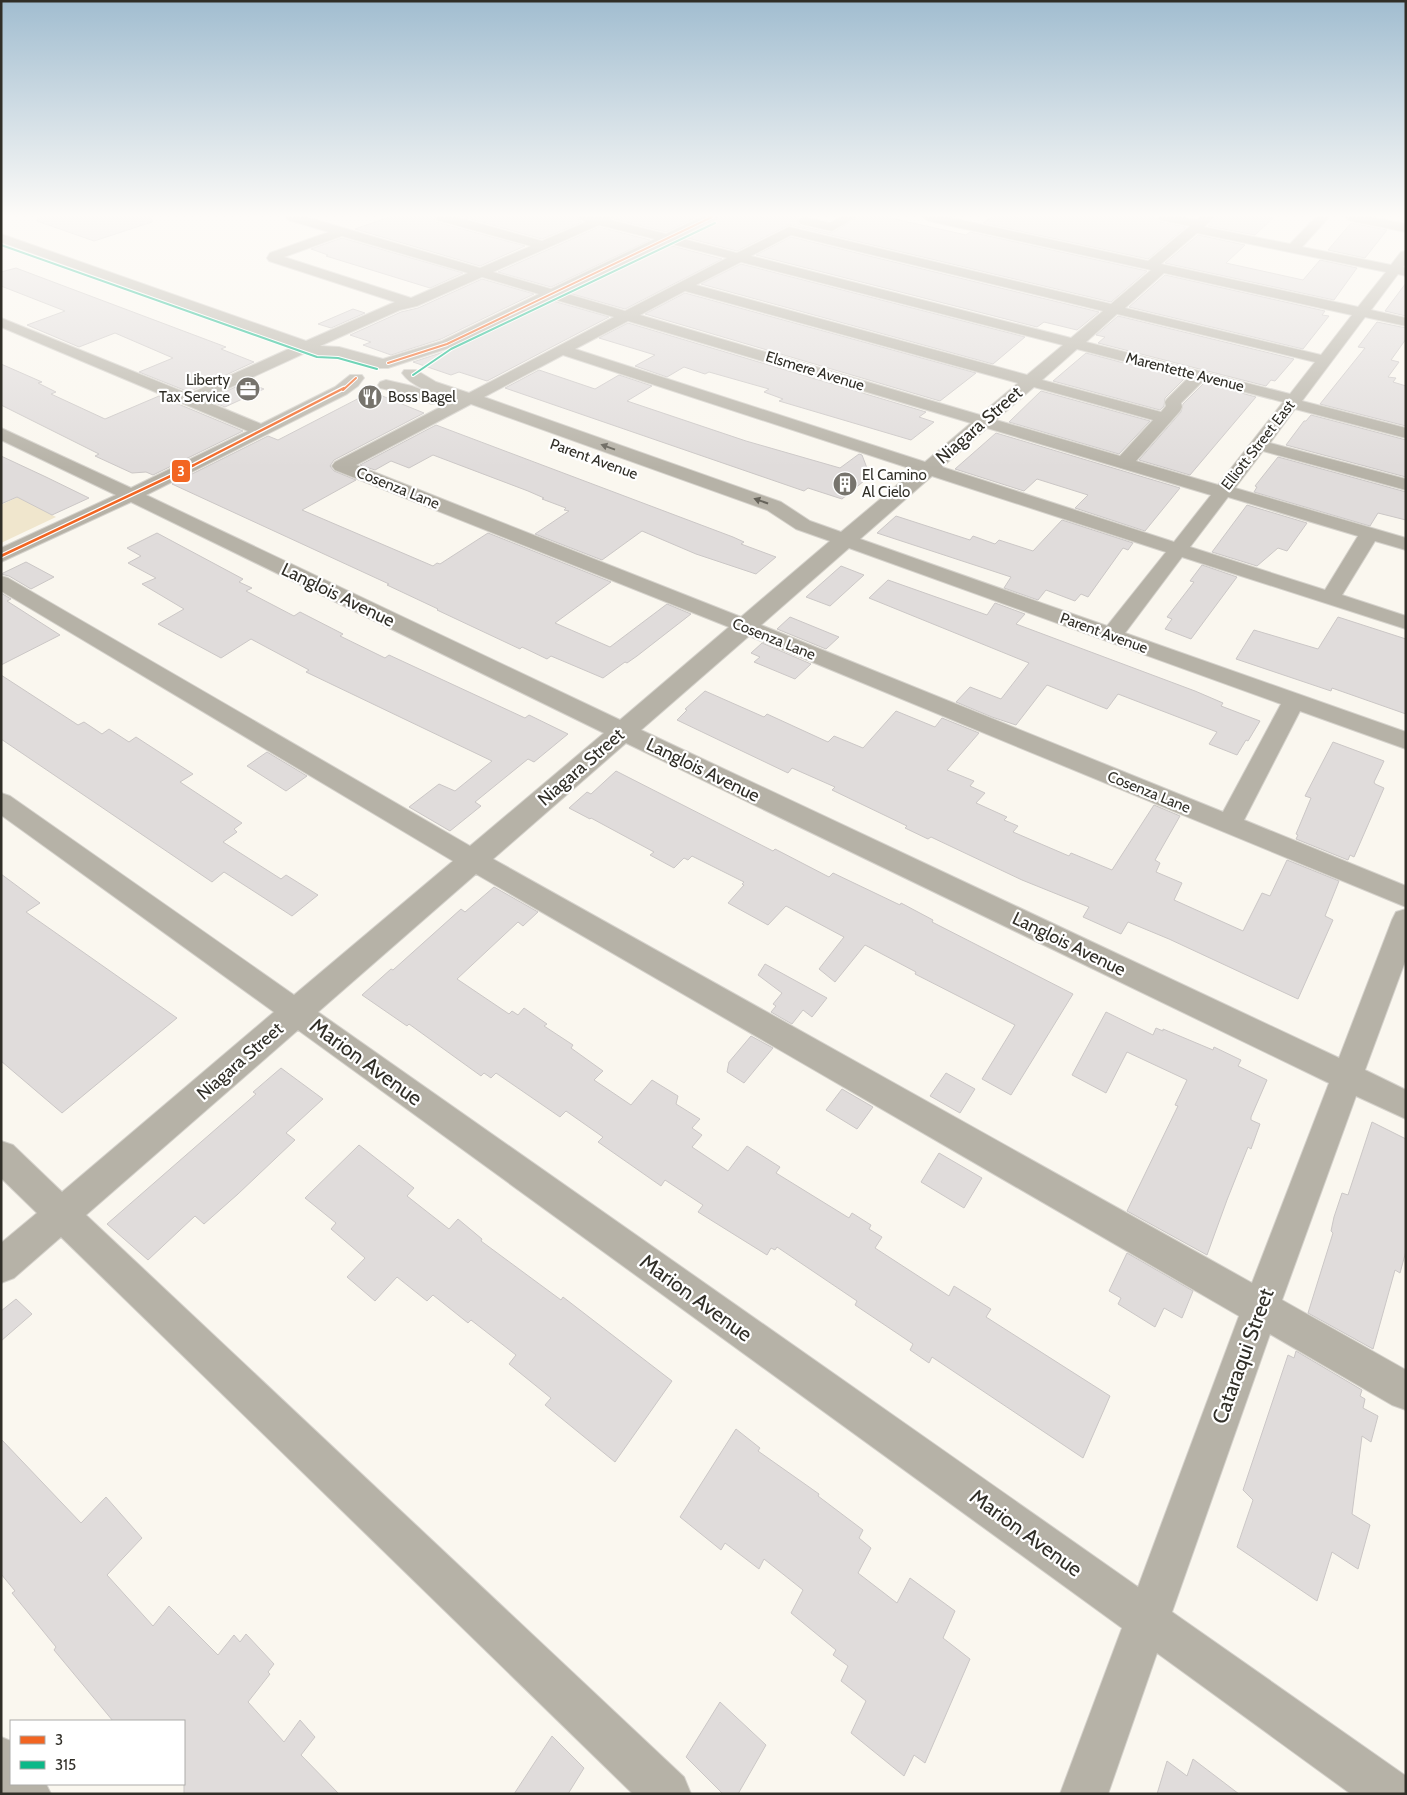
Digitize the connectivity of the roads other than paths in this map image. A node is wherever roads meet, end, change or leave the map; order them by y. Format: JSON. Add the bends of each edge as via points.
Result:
{"nodes":[{"id":1,"x":178,"y":301,"type":"edge"},
{"id":2,"x":405,"y":301,"type":"edge"},
{"id":3,"x":417,"y":301,"type":"edge"},
{"id":4,"x":538,"y":301,"type":"edge"},
{"id":5,"x":575,"y":301,"type":"edge"},
{"id":6,"x":655,"y":301,"type":"edge"},
{"id":7,"x":737,"y":301,"type":"edge"},
{"id":8,"x":907,"y":301,"type":"edge"},
{"id":9,"x":1076,"y":301,"type":"edge"},
{"id":10,"x":1122,"y":301,"type":"edge"},
{"id":11,"x":1306,"y":301,"type":"edge"},
{"id":12,"x":1372,"y":301,"type":"edge"},
{"id":13,"x":412,"y":303,"type":"junction"},
{"id":14,"x":1113,"y":310,"type":"junction"},
{"id":15,"x":1361,"y":313,"type":"junction"},
{"id":16,"x":627,"y":316,"type":"junction"},
{"id":17,"x":1,"y":322,"type":"edge"},
{"id":18,"x":1406,"y":322,"type":"edge"},
{"id":19,"x":447,"y":344,"type":"junction"},
{"id":20,"x":1074,"y":344,"type":"junction"},
{"id":21,"x":314,"y":349,"type":"junction"},
{"id":22,"x":562,"y":350,"type":"junction"},
{"id":23,"x":1324,"y":360,"type":"junction"},
{"id":24,"x":384,"y":363,"type":"junction"},
{"id":25,"x":410,"y":371,"type":"junction"},
{"id":26,"x":356,"y":376,"type":"junction"},
{"id":27,"x":1199,"y":376,"type":"junction"},
{"id":28,"x":1031,"y":381,"type":"junction"},
{"id":29,"x":381,"y":386,"type":"junction"},
{"id":30,"x":470,"y":398,"type":"junction"},
{"id":31,"x":189,"y":400,"type":"junction"},
{"id":32,"x":1292,"y":402,"type":"junction"},
{"id":33,"x":453,"y":407,"type":"junction"},
{"id":34,"x":1164,"y":418,"type":"junction"},
{"id":35,"x":535,"y":421,"type":"junction"},
{"id":36,"x":984,"y":421,"type":"junction"},
{"id":37,"x":263,"y":431,"type":"junction"},
{"id":38,"x":518,"y":431,"type":"junction"},
{"id":39,"x":1,"y":433,"type":"edge"},
{"id":40,"x":1406,"y":433,"type":"edge"},
{"id":41,"x":1259,"y":445,"type":"junction"},
{"id":42,"x":1124,"y":462,"type":"junction"},
{"id":43,"x":659,"y":465,"type":"junction"},
{"id":44,"x":929,"y":468,"type":"junction"},
{"id":45,"x":642,"y":476,"type":"junction"},
{"id":46,"x":1406,"y":485,"type":"edge"},
{"id":47,"x":1223,"y":491,"type":"junction"},
{"id":48,"x":686,"y":493,"type":"dead end"},
{"id":49,"x":131,"y":495,"type":"junction"},
{"id":50,"x":757,"y":519,"type":"dead end"},
{"id":51,"x":803,"y":525,"type":"junction"},
{"id":52,"x":1370,"y":533,"type":"junction"},
{"id":53,"x":846,"y":540,"type":"junction"},
{"id":54,"x":1406,"y":544,"type":"edge"},
{"id":55,"x":1178,"y":549,"type":"junction"},
{"id":56,"x":1,"y":556,"type":"edge"},
{"id":57,"x":1,"y":582,"type":"edge"},
{"id":58,"x":1330,"y":598,"type":"junction"},
{"id":59,"x":1406,"y":623,"type":"edge"},
{"id":60,"x":745,"y":626,"type":"junction"},
{"id":61,"x":1111,"y":636,"type":"junction"},
{"id":62,"x":1294,"y":701,"type":"junction"},
{"id":63,"x":623,"y":732,"type":"junction"},
{"id":64,"x":1406,"y":741,"type":"edge"},
{"id":65,"x":1,"y":802,"type":"edge"},
{"id":66,"x":1229,"y":825,"type":"junction"},
{"id":67,"x":473,"y":860,"type":"junction"},
{"id":68,"x":1406,"y":897,"type":"edge"},
{"id":69,"x":1406,"y":920,"type":"edge"},
{"id":70,"x":296,"y":1012,"type":"junction"},
{"id":71,"x":1347,"y":1077,"type":"junction"},
{"id":72,"x":1406,"y":1105,"type":"edge"},
{"id":73,"x":1,"y":1156,"type":"edge"},
{"id":74,"x":62,"y":1214,"type":"junction"},
{"id":75,"x":1,"y":1266,"type":"edge"},
{"id":76,"x":1260,"y":1309,"type":"junction"},
{"id":77,"x":1406,"y":1391,"type":"edge"},
{"id":78,"x":1148,"y":1620,"type":"junction"},
{"id":79,"x":1,"y":1760,"type":"edge"},
{"id":80,"x":10,"y":1772,"type":"edge"},
{"id":81,"x":667,"y":1794,"type":"edge"},
{"id":82,"x":1084,"y":1794,"type":"edge"},
{"id":83,"x":1391,"y":1794,"type":"edge"}],
"edges":[{"from":1,"to":21,"type":"street"},
{"from":2,"to":13,"type":"street"},
{"from":3,"to":13,"type":"street"},
{"from":4,"to":19,"type":"street"},
{"from":5,"to":16,"type":"street","name":"Elsmere Avenue"},
{"from":6,"to":16,"type":"street","name":"Cosenza Lane"},
{"from":7,"to":28,"type":"street"},
{"from":8,"to":20,"type":"street","name":"Marentette Avenue"},
{"from":9,"to":14,"type":"street","name":"Cosenza Lane"},
{"from":10,"to":14,"type":"street","name":"Niagara Street"},
{"from":11,"to":15,"type":"street"},
{"from":12,"to":15,"type":"street","name":"Elliott Street East"},
{"from":13,"to":21,"type":"street","via":[[396,306]]},
{"from":14,"to":20,"type":"street","name":"Niagara Street"},
{"from":14,"to":23,"type":"street","name":"Cosenza Lane"},
{"from":15,"to":18,"type":"street"},
{"from":15,"to":23,"type":"street","name":"Elliott Street East"},
{"from":16,"to":22,"type":"street","name":"Cosenza Lane"},
{"from":16,"to":36,"type":"street","name":"Elsmere Avenue"},
{"from":17,"to":31,"type":"street"},
{"from":19,"to":24,"type":"street"},
{"from":19,"to":25,"type":"street","via":[[418,362]]},
{"from":20,"to":27,"type":"street","name":"Marentette Avenue"},
{"from":20,"to":28,"type":"street","name":"Niagara Street"},
{"from":21,"to":24,"type":"street"},
{"from":21,"to":26,"type":"street"},
{"from":21,"to":31,"type":"street"},
{"from":22,"to":30,"type":"street","name":"Cosenza Lane"},
{"from":22,"to":44,"type":"street"},
{"from":23,"to":32,"type":"street","name":"Elliott Street East"},
{"from":24,"to":25,"type":"street","name":"Parent Avenue","via":[[404,366]]},
{"from":24,"to":26,"type":"street","via":[[367,366]]},
{"from":25,"to":29,"type":"street","via":[[403,380]]},
{"from":25,"to":30,"type":"street","name":"Parent Avenue","via":[[423,383]]},
{"from":26,"to":29,"type":"street","name":"Parent Avenue","via":[[364,384]]},
{"from":26,"to":37,"type":"street","via":[[346,388]]},
{"from":27,"to":32,"type":"street","name":"Marentette Avenue"},
{"from":27,"to":34,"type":"street","via":[[1174,402],[1174,407]]},
{"from":28,"to":34,"type":"street"},
{"from":28,"to":36,"type":"street","name":"Niagara Street"},
{"from":29,"to":33,"type":"street","name":"Parent Avenue","via":[[406,389]]},
{"from":29,"to":37,"type":"street","via":[[355,392]]},
{"from":30,"to":33,"type":"street","name":"Cosenza Lane"},
{"from":30,"to":35,"type":"street","name":"Parent Avenue"},
{"from":31,"to":37,"type":"street"},
{"from":32,"to":40,"type":"street","name":"Marentette Avenue"},
{"from":32,"to":41,"type":"street","name":"Elliott Street East"},
{"from":33,"to":38,"type":"street","name":"Parent Avenue"},
{"from":33,"to":60,"type":"street","name":"Cosenza Lane","via":[[342,466]]},
{"from":34,"to":42,"type":"street"},
{"from":35,"to":38,"type":"street"},
{"from":43,"to":35,"type":"street","name":"Parent Avenue","one_way":true},
{"from":36,"to":42,"type":"street","name":"Elsmere Avenue"},
{"from":36,"to":44,"type":"street","name":"Niagara Street"},
{"from":37,"to":49,"type":"street"},
{"from":38,"to":45,"type":"street","name":"Parent Avenue"},
{"from":39,"to":49,"type":"street","name":"Langlois Avenue"},
{"from":41,"to":46,"type":"street"},
{"from":41,"to":47,"type":"street","name":"Elliott Street East"},
{"from":42,"to":47,"type":"street","name":"Elsmere Avenue"},
{"from":43,"to":45,"type":"street"},
{"from":51,"to":43,"type":"street","name":"Parent Avenue","one_way":true,"via":[[774,506]]},
{"from":44,"to":53,"type":"street","name":"Niagara Street"},
{"from":44,"to":55,"type":"street"},
{"from":45,"to":48,"type":"street","name":"Parent Avenue"},
{"from":47,"to":52,"type":"street","name":"Elsmere Avenue"},
{"from":47,"to":55,"type":"street","name":"Elliott Street East"},
{"from":49,"to":56,"type":"street"},
{"from":49,"to":63,"type":"street","name":"Langlois Avenue"},
{"from":50,"to":51,"type":"street","name":"Parent Avenue"},
{"from":51,"to":53,"type":"street","name":"Parent Avenue"},
{"from":52,"to":54,"type":"street","name":"Elsmere Avenue"},
{"from":52,"to":58,"type":"street"},
{"from":53,"to":60,"type":"street","name":"Niagara Street"},
{"from":53,"to":61,"type":"street","name":"Parent Avenue"},
{"from":55,"to":58,"type":"street"},
{"from":55,"to":61,"type":"street","name":"Elliott Street East"},
{"from":57,"to":67,"type":"street"},
{"from":58,"to":59,"type":"street"},
{"from":60,"to":63,"type":"street","name":"Niagara Street"},
{"from":60,"to":66,"type":"street","name":"Cosenza Lane"},
{"from":61,"to":62,"type":"street","name":"Parent Avenue"},
{"from":62,"to":64,"type":"street","name":"Parent Avenue"},
{"from":62,"to":66,"type":"street"},
{"from":63,"to":67,"type":"street","name":"Niagara Street"},
{"from":63,"to":71,"type":"street","name":"Langlois Avenue"},
{"from":65,"to":70,"type":"street","name":"Marion Avenue"},
{"from":66,"to":68,"type":"street","name":"Cosenza Lane"},
{"from":67,"to":70,"type":"street","name":"Niagara Street"},
{"from":67,"to":76,"type":"street"},
{"from":69,"to":71,"type":"street","name":"Cataraqui Street"},
{"from":70,"to":74,"type":"street","name":"Niagara Street"},
{"from":70,"to":78,"type":"street","name":"Marion Avenue"},
{"from":71,"to":72,"type":"street","name":"Langlois Avenue"},
{"from":71,"to":76,"type":"street","name":"Cataraqui Street"},
{"from":73,"to":74,"type":"street"},
{"from":74,"to":75,"type":"street","name":"Niagara Street"},
{"from":74,"to":81,"type":"street"},
{"from":76,"to":77,"type":"street"},
{"from":76,"to":78,"type":"street","name":"Cataraqui Street"},
{"from":78,"to":82,"type":"street","name":"Cataraqui Street"},
{"from":78,"to":83,"type":"street","name":"Marion Avenue"},
{"from":79,"to":80,"type":"street"}]}
